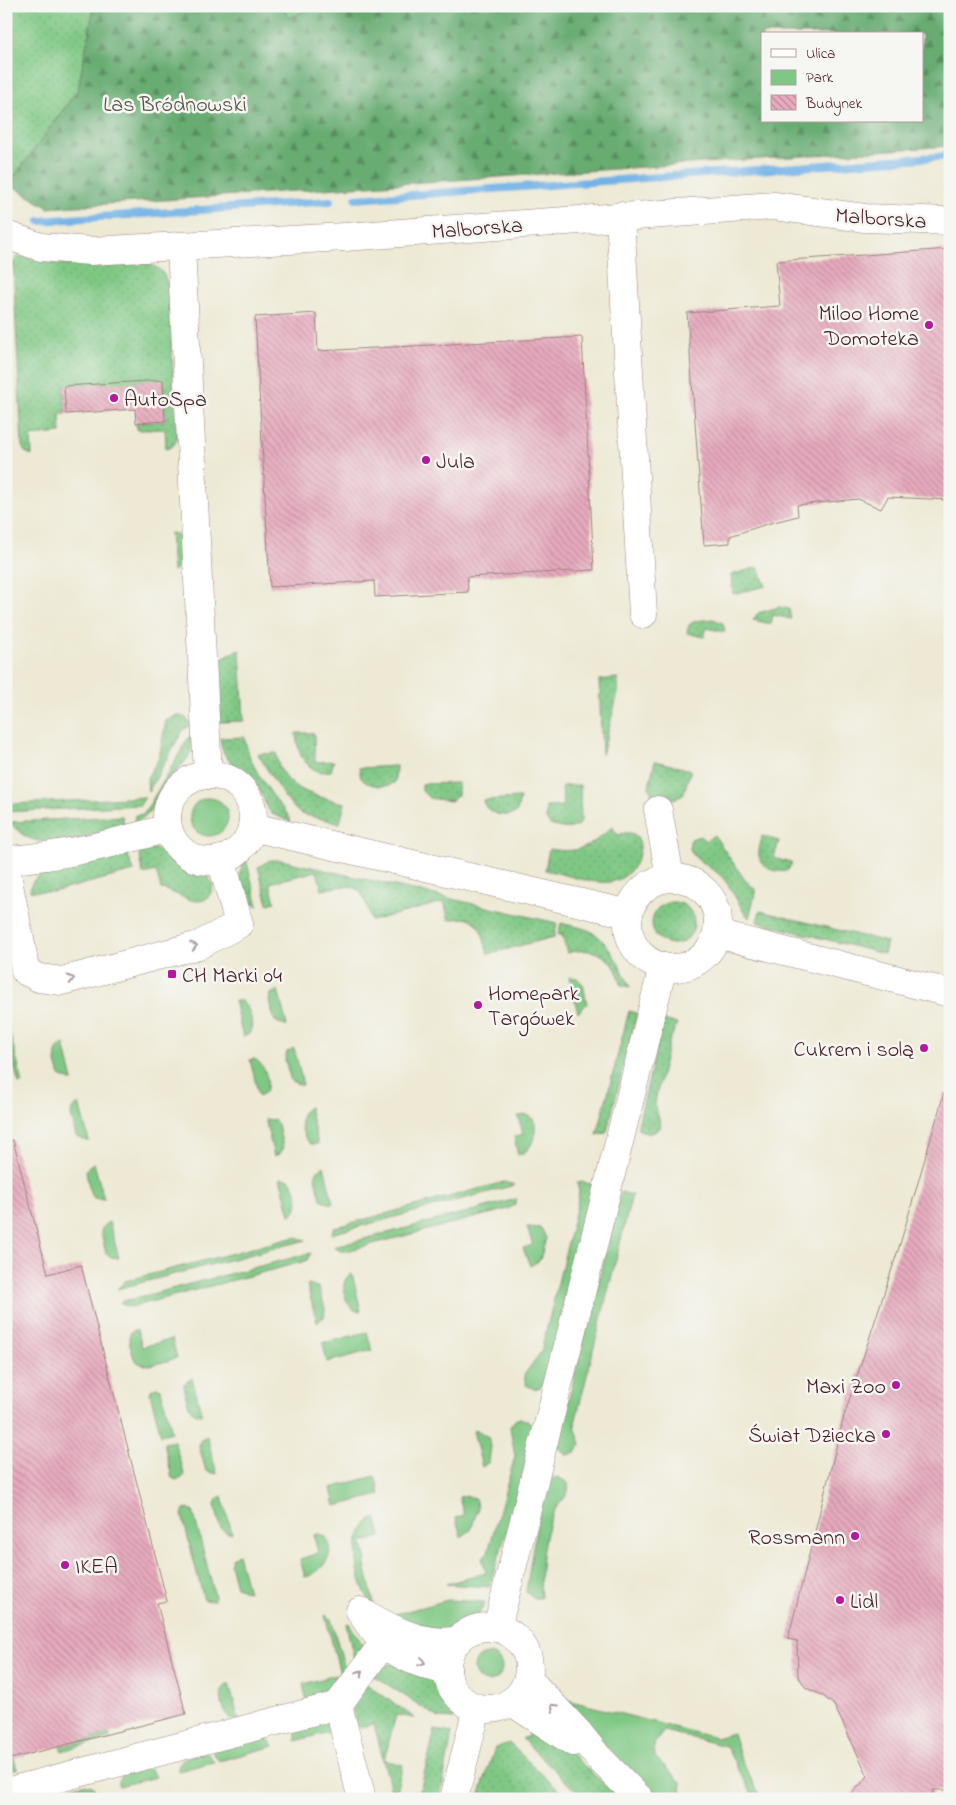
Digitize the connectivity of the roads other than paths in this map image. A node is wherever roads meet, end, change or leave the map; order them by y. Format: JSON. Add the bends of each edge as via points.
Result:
{"nodes":[{"id":1,"x":620,"y":216,"type":"junction"},
{"id":2,"x":950,"y":221,"type":"edge"},
{"id":3,"x":6,"y":235,"type":"edge"},
{"id":4,"x":181,"y":247,"type":"junction"},
{"id":5,"x":643,"y":614,"type":"dead end"},
{"id":6,"x":208,"y":774,"type":"junction"},
{"id":7,"x":658,"y":810,"type":"dead end"},
{"id":8,"x":252,"y":827,"type":"junction"},
{"id":9,"x":168,"y":828,"type":"junction"},
{"id":10,"x":221,"y":859,"type":"junction"},
{"id":11,"x":6,"y":860,"type":"edge"},
{"id":12,"x":6,"y":864,"type":"edge"},
{"id":13,"x":670,"y":877,"type":"junction"},
{"id":14,"x":629,"y":914,"type":"junction"},
{"id":15,"x":717,"y":934,"type":"junction"},
{"id":16,"x":663,"y":967,"type":"junction"},
{"id":17,"x":950,"y":993,"type":"edge"},
{"id":18,"x":496,"y":1628,"type":"junction"},
{"id":19,"x":459,"y":1640,"type":"junction"},
{"id":20,"x":387,"y":1647,"type":"junction"},
{"id":21,"x":447,"y":1671,"type":"junction"},
{"id":22,"x":528,"y":1679,"type":"junction"},
{"id":23,"x":512,"y":1702,"type":"junction"},
{"id":24,"x":338,"y":1706,"type":"junction"},
{"id":25,"x":477,"y":1708,"type":"junction"},
{"id":26,"x":598,"y":1757,"type":"junction"},
{"id":27,"x":6,"y":1792,"type":"edge"},
{"id":28,"x":362,"y":1799,"type":"edge"},
{"id":29,"x":454,"y":1799,"type":"edge"},
{"id":30,"x":640,"y":1799,"type":"edge"}],
"edges":[{"from":1,"to":2,"type":"street","name":"Malborska","via":[[774,206],[865,218]]},
{"from":1,"to":4,"type":"street","name":"Malborska"},
{"from":1,"to":5,"type":"street"},
{"from":3,"to":4,"type":"street","name":"Malborska","via":[[41,247],[72,251]]},
{"from":4,"to":6,"type":"street"},
{"from":6,"to":8,"type":"street","via":[[224,777],[243,790],[253,812]]},
{"from":6,"to":9,"type":"street","via":[[188,780],[173,795],[167,814]]},
{"from":7,"to":13,"type":"street"},
{"from":8,"to":10,"type":"street","via":[[241,848]]},
{"from":8,"to":14,"type":"street"},
{"from":9,"to":10,"type":"street","via":[[175,843],[188,855],[204,860]]},
{"from":9,"to":11,"type":"street","via":[[84,850]]},
{"from":12,"to":10,"type":"street","one_way":true,"via":[[25,971],[39,978],[62,981],[199,945],[239,924]]},
{"from":13,"to":14,"type":"street","via":[[645,887]]},
{"from":13,"to":15,"type":"street","via":[[687,879],[706,892],[715,905]]},
{"from":14,"to":16,"type":"street","via":[[632,942],[641,955]]},
{"from":15,"to":16,"type":"street","via":[[710,950],[698,961],[684,967]]},
{"from":15,"to":17,"type":"street"},
{"from":16,"to":18,"type":"street"},
{"from":18,"to":19,"type":"street","via":[[476,1629]]},
{"from":18,"to":22,"type":"street","via":[[510,1633],[524,1648],[529,1661]]},
{"from":19,"to":20,"type":"street","via":[[448,1642],[413,1637],[360,1611]]},
{"from":19,"to":21,"type":"street","via":[[450,1654]]},
{"from":20,"to":21,"type":"street","one_way":true},
{"from":24,"to":20,"type":"street","one_way":true,"via":[[377,1652]]},
{"from":21,"to":25,"type":"street","via":[[456,1694]]},
{"from":22,"to":23,"type":"street"},
{"from":26,"to":22,"type":"street","one_way":true},
{"from":23,"to":25,"type":"street","via":[[495,1709]]},
{"from":23,"to":26,"type":"street"},
{"from":24,"to":27,"type":"street"},
{"from":24,"to":28,"type":"street"},
{"from":25,"to":29,"type":"street"},
{"from":26,"to":30,"type":"street"}]}
